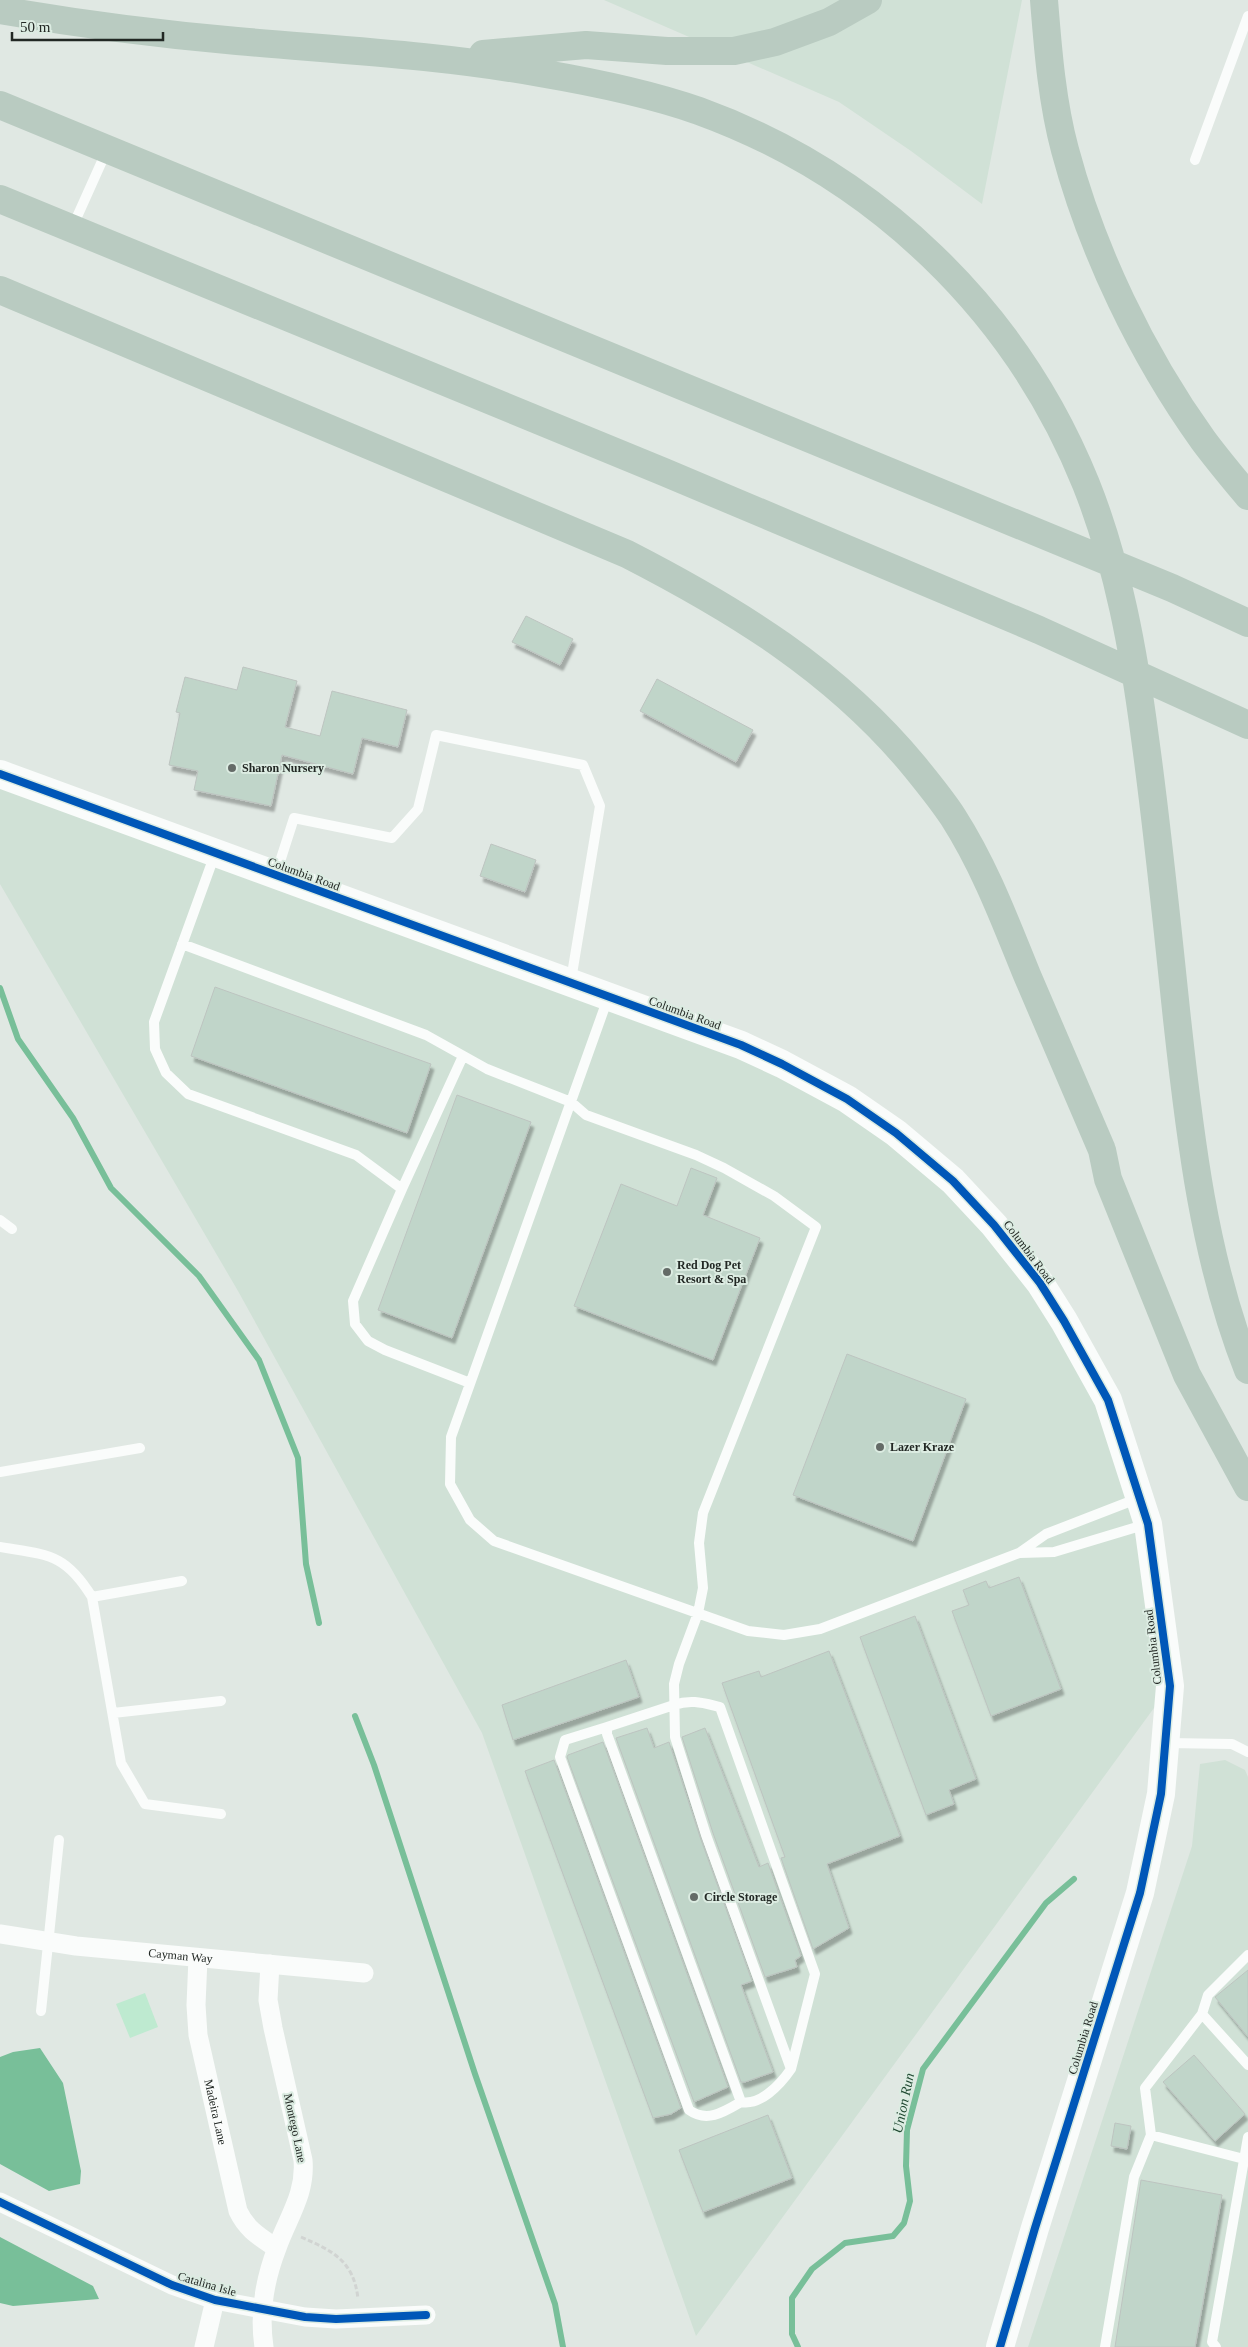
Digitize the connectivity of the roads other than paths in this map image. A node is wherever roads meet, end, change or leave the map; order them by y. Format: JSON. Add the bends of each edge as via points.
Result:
{"nodes":[{"id":1,"x":868,"y":0,"type":"edge"},
{"id":2,"x":1044,"y":0,"type":"edge"},
{"id":3,"x":0,"y":10,"type":"edge"},
{"id":4,"x":1248,"y":16,"type":"edge"},
{"id":5,"x":438,"y":58,"type":"junction"},
{"id":6,"x":0,"y":105,"type":"edge"},
{"id":7,"x":107,"y":149,"type":"junction"},
{"id":8,"x":1195,"y":160,"type":"dead end"},
{"id":9,"x":0,"y":199,"type":"edge"},
{"id":10,"x":72,"y":228,"type":"junction"},
{"id":11,"x":0,"y":290,"type":"edge"},
{"id":12,"x":1248,"y":496,"type":"edge"},
{"id":13,"x":1248,"y":623,"type":"edge"},
{"id":14,"x":1248,"y":725,"type":"edge"},
{"id":15,"x":0,"y":774,"type":"edge"},
{"id":16,"x":216,"y":853,"type":"junction"},
{"id":17,"x":276,"y":875,"type":"junction"},
{"id":18,"x":182,"y":944,"type":"junction"},
{"id":19,"x":570,"y":983,"type":"junction"},
{"id":20,"x":608,"y":997,"type":"junction"},
{"id":21,"x":463,"y":1056,"type":"junction"},
{"id":22,"x":570,"y":1102,"type":"junction"},
{"id":23,"x":402,"y":1189,"type":"junction"},
{"id":24,"x":0,"y":1220,"type":"edge"},
{"id":25,"x":12,"y":1229,"type":"dead end"},
{"id":26,"x":1248,"y":1370,"type":"edge"},
{"id":27,"x":470,"y":1383,"type":"junction"},
{"id":28,"x":140,"y":1448,"type":"dead end"},
{"id":29,"x":0,"y":1472,"type":"edge"},
{"id":30,"x":1248,"y":1487,"type":"edge"},
{"id":31,"x":1140,"y":1497,"type":"junction"},
{"id":32,"x":1148,"y":1524,"type":"junction"},
{"id":33,"x":0,"y":1547,"type":"edge"},
{"id":34,"x":1019,"y":1553,"type":"junction"},
{"id":35,"x":182,"y":1581,"type":"dead end"},
{"id":36,"x":92,"y":1597,"type":"junction"},
{"id":37,"x":698,"y":1613,"type":"junction"},
{"id":38,"x":221,"y":1701,"type":"dead end"},
{"id":39,"x":674,"y":1706,"type":"junction"},
{"id":40,"x":113,"y":1713,"type":"junction"},
{"id":41,"x":608,"y":1727,"type":"junction"},
{"id":42,"x":1167,"y":1743,"type":"junction"},
{"id":43,"x":1248,"y":1752,"type":"edge"},
{"id":44,"x":220,"y":1814,"type":"dead end"},
{"id":45,"x":59,"y":1840,"type":"dead end"},
{"id":46,"x":0,"y":1934,"type":"edge"},
{"id":47,"x":47,"y":1942,"type":"junction"},
{"id":48,"x":1248,"y":1955,"type":"edge"},
{"id":49,"x":198,"y":1958,"type":"junction"},
{"id":50,"x":270,"y":1964,"type":"junction"},
{"id":51,"x":364,"y":1973,"type":"dead end"},
{"id":52,"x":41,"y":2012,"type":"dead end"},
{"id":53,"x":1202,"y":2014,"type":"junction"},
{"id":54,"x":1248,"y":2065,"type":"edge"},
{"id":55,"x":791,"y":2070,"type":"junction"},
{"id":56,"x":740,"y":2102,"type":"junction"},
{"id":57,"x":1151,"y":2135,"type":"junction"},
{"id":58,"x":1248,"y":2137,"type":"edge"},
{"id":59,"x":1244,"y":2159,"type":"junction"},
{"id":60,"x":0,"y":2202,"type":"edge"},
{"id":61,"x":276,"y":2248,"type":"junction"},
{"id":62,"x":215,"y":2300,"type":"junction"},
{"id":63,"x":262,"y":2309,"type":"junction"},
{"id":64,"x":426,"y":2315,"type":"dead end"},
{"id":65,"x":204,"y":2347,"type":"edge"},
{"id":66,"x":264,"y":2347,"type":"edge"},
{"id":67,"x":1000,"y":2347,"type":"edge"},
{"id":68,"x":1105,"y":2347,"type":"edge"},
{"id":69,"x":1216,"y":2347,"type":"edge"}],
"edges":[{"from":1,"to":5,"type":"highway","via":[[829,22],[776,42],[734,51],[667,51],[586,44]]},
{"from":2,"to":12,"type":"highway","via":[[1052,80],[1065,148],[1085,216],[1118,297],[1203,440]]},
{"from":3,"to":5,"type":"highway","via":[[92,25],[224,40]]},
{"from":4,"to":8,"type":"lane"},
{"from":5,"to":26,"type":"highway","via":[[540,73],[654,97],[714,117],[785,148],[862,197],[910,234],[944,266],[1021,360],[1060,426],[1096,510],[1127,627],[1145,732],[1198,1184],[1216,1272]]},
{"from":6,"to":7,"type":"highway"},
{"from":7,"to":10,"type":"lane"},
{"from":7,"to":13,"type":"highway","via":[[1163,584]]},
{"from":9,"to":10,"type":"highway"},
{"from":10,"to":14,"type":"highway","via":[[682,479],[1039,630]]},
{"from":11,"to":30,"type":"highway","via":[[627,554],[694,589],[772,636],[866,713],[936,793],[988,880],[1102,1150],[1108,1179],[1188,1375]]},
{"from":15,"to":16,"type":"street","name":"Columbia Road"},
{"from":16,"to":17,"type":"street","name":"Columbia Road"},
{"from":16,"to":18,"type":"lane"},
{"from":17,"to":19,"type":"street","name":"Columbia Road"},
{"from":17,"to":19,"type":"lane","via":[[294,818],[392,838],[418,809],[436,735],[583,765],[600,806]]},
{"from":18,"to":21,"type":"lane","via":[[426,1035]]},
{"from":18,"to":23,"type":"lane","via":[[154,1022],[155,1049],[166,1073],[188,1094],[356,1155]]},
{"from":19,"to":20,"type":"street","name":"Columbia Road"},
{"from":20,"to":22,"type":"lane"},
{"from":20,"to":31,"type":"street","name":"Columbia Road","via":[[782,1064],[847,1100],[896,1133],[953,1182],[994,1225],[1064,1321],[1108,1400]]},
{"from":21,"to":22,"type":"lane"},
{"from":21,"to":23,"type":"lane"},
{"from":22,"to":27,"type":"lane"},
{"from":22,"to":37,"type":"lane","via":[[586,1115],[724,1168],[774,1196],[816,1227],[703,1513],[699,1543],[703,1588]]},
{"from":23,"to":27,"type":"lane","via":[[353,1301],[355,1324],[368,1341],[377,1346]]},
{"from":24,"to":25,"type":"lane"},
{"from":27,"to":37,"type":"lane","via":[[451,1437],[450,1484],[470,1520],[494,1541]]},
{"from":28,"to":29,"type":"lane"},
{"from":31,"to":32,"type":"street","name":"Columbia Road"},
{"from":31,"to":34,"type":"lane","via":[[1046,1534]]},
{"from":32,"to":34,"type":"lane","via":[[1054,1552]]},
{"from":32,"to":42,"type":"street","name":"Columbia Road","via":[[1170,1686]]},
{"from":33,"to":36,"type":"lane","via":[[55,1557],[79,1575]]},
{"from":34,"to":37,"type":"lane","via":[[820,1629],[784,1635],[748,1631]]},
{"from":35,"to":36,"type":"lane"},
{"from":36,"to":40,"type":"lane"},
{"from":37,"to":39,"type":"lane","via":[[679,1664],[674,1684]]},
{"from":38,"to":40,"type":"lane"},
{"from":39,"to":41,"type":"lane"},
{"from":39,"to":55,"type":"lane","via":[[674,1737]]},
{"from":39,"to":55,"type":"lane","via":[[696,1701],[720,1707],[815,1974]]},
{"from":40,"to":44,"type":"lane","via":[[121,1763],[145,1804]]},
{"from":41,"to":56,"type":"lane","via":[[607,1734]]},
{"from":41,"to":56,"type":"lane","via":[[565,1740],[560,1757],[689,2110],[697,2116],[707,2117]]},
{"from":42,"to":43,"type":"lane","via":[[1232,1744]]},
{"from":42,"to":67,"type":"street","name":"Columbia Road","via":[[1161,1794],[1140,1893]]},
{"from":45,"to":47,"type":"lane"},
{"from":46,"to":47,"type":"street","name":"Cayman Way"},
{"from":47,"to":49,"type":"street","name":"Cayman Way"},
{"from":47,"to":52,"type":"lane"},
{"from":48,"to":53,"type":"lane","via":[[1208,1995]]},
{"from":49,"to":50,"type":"street","name":"Cayman Way"},
{"from":49,"to":61,"type":"street","name":"Madeira Lane","via":[[198,2035],[238,2211],[244,2225]]},
{"from":50,"to":51,"type":"street","name":"Cayman Way"},
{"from":50,"to":61,"type":"street","name":"Montego Lane","via":[[268,2000],[304,2160],[302,2189]]},
{"from":53,"to":54,"type":"lane"},
{"from":53,"to":57,"type":"lane","via":[[1145,2088]]},
{"from":55,"to":56,"type":"lane","via":[[783,2081],[761,2098],[750,2104]]},
{"from":57,"to":59,"type":"lane"},
{"from":57,"to":68,"type":"lane","via":[[1134,2177]]},
{"from":58,"to":59,"type":"lane"},
{"from":59,"to":69,"type":"lane","via":[[1212,2342]]},
{"from":60,"to":62,"type":"street","name":"Catalina Isle","via":[[172,2285]]},
{"from":61,"to":63,"type":"street","name":"Montego Lane"},
{"from":62,"to":63,"type":"street","name":"Catalina Isle"},
{"from":62,"to":65,"type":"street"},
{"from":63,"to":64,"type":"street","name":"Catalina Isle","via":[[305,2317]]},
{"from":63,"to":66,"type":"street","name":"Montego Lane"}]}
